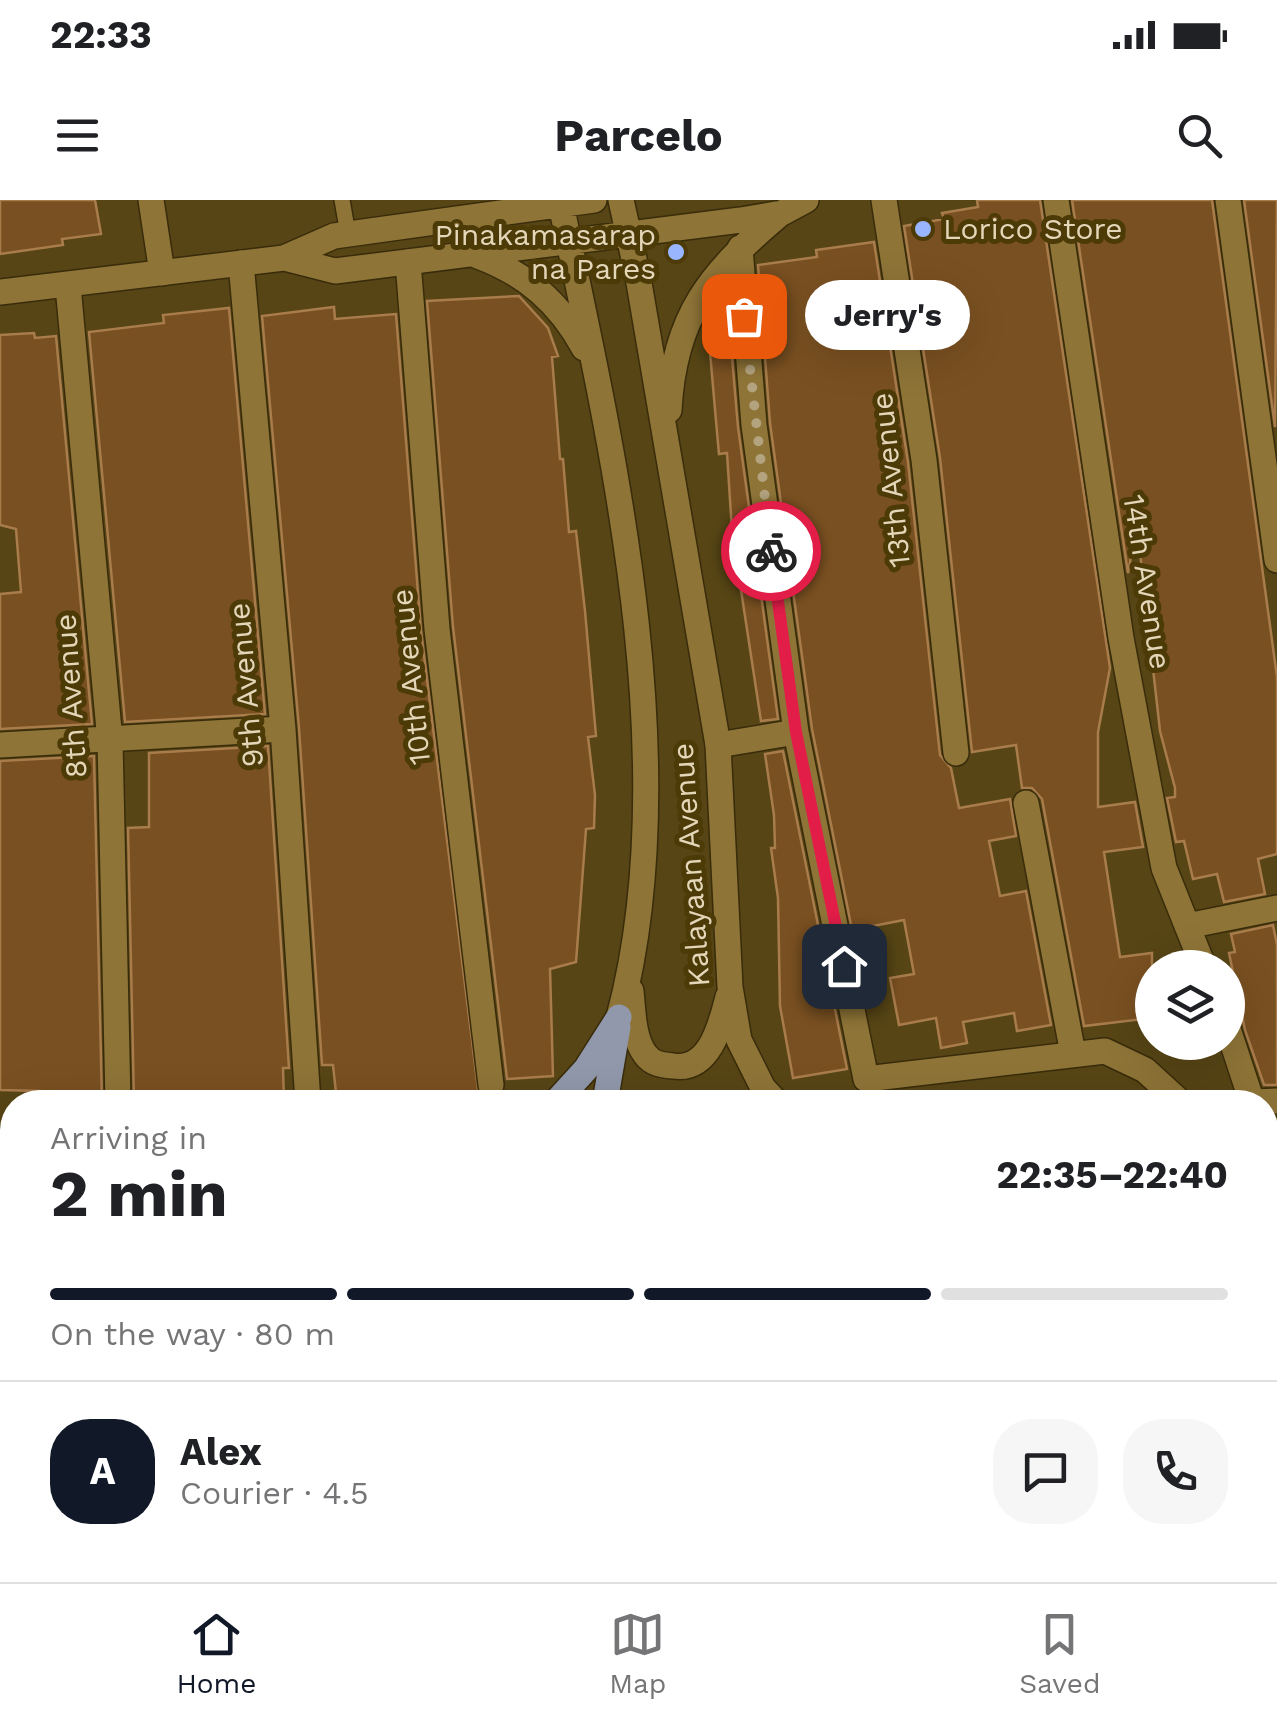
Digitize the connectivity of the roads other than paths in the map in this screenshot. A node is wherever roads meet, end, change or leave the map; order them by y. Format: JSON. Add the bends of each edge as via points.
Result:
{"nodes":[{"id":1,"x":151,"y":200,"type":"edge"},
{"id":2,"x":342,"y":200,"type":"edge"},
{"id":3,"x":459,"y":200,"type":"edge"},
{"id":4,"x":594,"y":200,"type":"edge"},
{"id":5,"x":620,"y":200,"type":"edge"},
{"id":6,"x":806,"y":200,"type":"edge"},
{"id":7,"x":884,"y":200,"type":"edge"},
{"id":8,"x":1056,"y":200,"type":"edge"},
{"id":9,"x":1228,"y":200,"type":"edge"},
{"id":10,"x":561,"y":202,"type":"edge"},
{"id":11,"x":782,"y":213,"type":"junction"},
{"id":12,"x":432,"y":222,"type":"junction"},
{"id":13,"x":348,"y":234,"type":"junction"},
{"id":14,"x":629,"y":237,"type":"junction"},
{"id":15,"x":569,"y":243,"type":"junction"},
{"id":16,"x":740,"y":248,"type":"junction"},
{"id":17,"x":475,"y":255,"type":"junction"},
{"id":18,"x":284,"y":258,"type":"junction"},
{"id":19,"x":408,"y":262,"type":"junction"},
{"id":20,"x":242,"y":263,"type":"junction"},
{"id":21,"x":162,"y":273,"type":"junction"},
{"id":22,"x":68,"y":286,"type":"junction"},
{"id":23,"x":0,"y":292,"type":"edge"},
{"id":24,"x":595,"y":370,"type":"junction"},
{"id":25,"x":666,"y":450,"type":"junction"},
{"id":26,"x":1277,"y":560,"type":"edge"},
{"id":27,"x":283,"y":730,"type":"junction"},
{"id":28,"x":796,"y":732,"type":"junction"},
{"id":29,"x":110,"y":741,"type":"junction"},
{"id":30,"x":0,"y":745,"type":"edge"},
{"id":31,"x":718,"y":746,"type":"junction"},
{"id":32,"x":956,"y":753,"type":"dead end"},
{"id":33,"x":1026,"y":803,"type":"dead end"},
{"id":34,"x":1277,"y":908,"type":"edge"},
{"id":35,"x":1188,"y":926,"type":"junction"},
{"id":36,"x":1197,"y":950,"type":"edge"},
{"id":37,"x":630,"y":978,"type":"junction"},
{"id":38,"x":730,"y":988,"type":"junction"},
{"id":39,"x":619,"y":1017,"type":"junction"},
{"id":40,"x":1073,"y":1054,"type":"junction"},
{"id":41,"x":1238,"y":1060,"type":"edge"},
{"id":42,"x":492,"y":1085,"type":"dead end"},
{"id":43,"x":118,"y":1090,"type":"edge"},
{"id":44,"x":307,"y":1090,"type":"edge"},
{"id":45,"x":567,"y":1090,"type":"edge"},
{"id":46,"x":607,"y":1090,"type":"edge"},
{"id":47,"x":765,"y":1090,"type":"edge"},
{"id":48,"x":1167,"y":1090,"type":"edge"},
{"id":49,"x":1248,"y":1090,"type":"edge"}],
"edges":[{"from":1,"to":21,"type":"street"},
{"from":2,"to":13,"type":"lane"},
{"from":3,"to":12,"type":"street"},
{"from":4,"to":10,"type":"street"},
{"from":5,"to":14,"type":"street","name":"Kalayaan Avenue"},
{"from":6,"to":11,"type":"street"},
{"from":7,"to":32,"type":"street","name":"13th Avenue","via":[[924,460]]},
{"from":8,"to":35,"type":"street","name":"14th Avenue","via":[[1122,638],[1164,868]]},
{"from":9,"to":26,"type":"street"},
{"from":10,"to":12,"type":"street"},
{"from":10,"to":15,"type":"street","name":"Kalayaan Avenue"},
{"from":11,"to":14,"type":"street"},
{"from":11,"to":16,"type":"street"},
{"from":12,"to":13,"type":"street"},
{"from":13,"to":18,"type":"street"},
{"from":14,"to":15,"type":"street"},
{"from":14,"to":25,"type":"street","name":"Kalayaan Avenue"},
{"from":15,"to":17,"type":"street"},
{"from":15,"to":24,"type":"street","name":"Kalayaan Avenue"},
{"from":16,"to":25,"type":"street","via":[[708,283],[683,328]]},
{"from":16,"to":28,"type":"street","via":[[754,425]]},
{"from":17,"to":19,"type":"street"},
{"from":17,"to":24,"type":"street","via":[[546,295]]},
{"from":18,"to":19,"type":"street","via":[[335,271]]},
{"from":18,"to":20,"type":"street"},
{"from":19,"to":42,"type":"street","name":"10th Avenue","via":[[437,629]]},
{"from":20,"to":21,"type":"street"},
{"from":20,"to":27,"type":"street","name":"9th Avenue"},
{"from":21,"to":22,"type":"street"},
{"from":22,"to":23,"type":"street"},
{"from":22,"to":29,"type":"street","name":"8th Avenue"},
{"from":24,"to":37,"type":"street","name":"Kalayaan Avenue","via":[[626,550],[639,681],[642,878]]},
{"from":25,"to":31,"type":"street","name":"Kalayaan Avenue"},
{"from":27,"to":29,"type":"street"},
{"from":27,"to":44,"type":"street","name":"9th Avenue"},
{"from":28,"to":31,"type":"street"},
{"from":28,"to":40,"type":"street","via":[[866,1079]]},
{"from":29,"to":30,"type":"street"},
{"from":29,"to":43,"type":"street","name":"8th Avenue"},
{"from":31,"to":38,"type":"street","name":"Kalayaan Avenue"},
{"from":33,"to":40,"type":"street"},
{"from":34,"to":35,"type":"street"},
{"from":35,"to":36,"type":"street","name":"14th Avenue"},
{"from":37,"to":38,"type":"street","via":[[644,1053],[658,1064],[682,1068],[701,1058],[720,1032]]},
{"from":37,"to":39,"type":"street","name":"Kalayaan Avenue"},
{"from":38,"to":47,"type":"street","name":"Kalayaan Avenue","via":[[739,1040]]},
{"from":39,"to":45,"type":"main road"},
{"from":39,"to":46,"type":"main road"},
{"from":40,"to":48,"type":"street","via":[[1105,1052],[1145,1070]]},
{"from":41,"to":49,"type":"street"}]}
